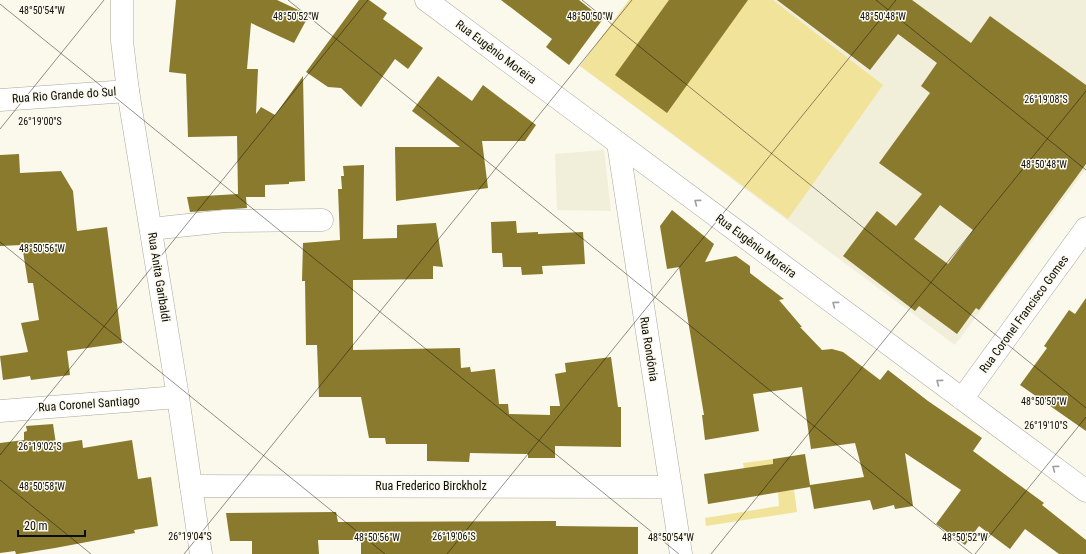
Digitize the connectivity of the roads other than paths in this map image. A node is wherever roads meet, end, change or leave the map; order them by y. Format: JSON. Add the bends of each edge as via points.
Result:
{"nodes":[{"id":1,"x":122,"y":0,"type":"edge"},
{"id":2,"x":426,"y":0,"type":"edge"},
{"id":3,"x":128,"y":91,"type":"junction"},
{"id":4,"x":0,"y":100,"type":"edge"},
{"id":5,"x":618,"y":143,"type":"junction"},
{"id":6,"x":322,"y":220,"type":"dead end"},
{"id":7,"x":1086,"y":228,"type":"edge"},
{"id":8,"x":151,"y":229,"type":"junction"},
{"id":9,"x":178,"y":397,"type":"junction"},
{"id":10,"x":962,"y":399,"type":"junction"},
{"id":11,"x":0,"y":411,"type":"edge"},
{"id":12,"x":192,"y":486,"type":"junction"},
{"id":13,"x":671,"y":487,"type":"junction"},
{"id":14,"x":1085,"y":488,"type":"edge"},
{"id":15,"x":201,"y":554,"type":"edge"},
{"id":16,"x":681,"y":554,"type":"edge"}],
"edges":[{"from":1,"to":3,"type":"street","name":"Rua Anita Garibaldi","via":[[122,41]]},
{"from":2,"to":5,"type":"street","name":"Rua Eugênio Moreira"},
{"from":3,"to":4,"type":"street","name":"Rua Rio Grande do Sul"},
{"from":3,"to":8,"type":"street","name":"Rua Anita Garibaldi"},
{"from":10,"to":5,"type":"street","name":"Rua Eugênio Moreira","one_way":true},
{"from":5,"to":13,"type":"street","name":"Rua Rondônia"},
{"from":6,"to":8,"type":"street","via":[[225,220]]},
{"from":7,"to":10,"type":"street","name":"Rua Coronel Francisco Gomes"},
{"from":8,"to":9,"type":"street","name":"Rua Anita Garibaldi"},
{"from":9,"to":11,"type":"street","name":"Rua Coronel Santiago"},
{"from":9,"to":12,"type":"street","name":"Rua Anita Garibaldi"},
{"from":14,"to":10,"type":"street","name":"Rua Eugênio Moreira","one_way":true},
{"from":12,"to":13,"type":"street","name":"Rua Frederico Birckholz"},
{"from":12,"to":15,"type":"street","name":"Rua Anita Garibaldi"},
{"from":13,"to":16,"type":"street","name":"Rua Rondônia"}]}
